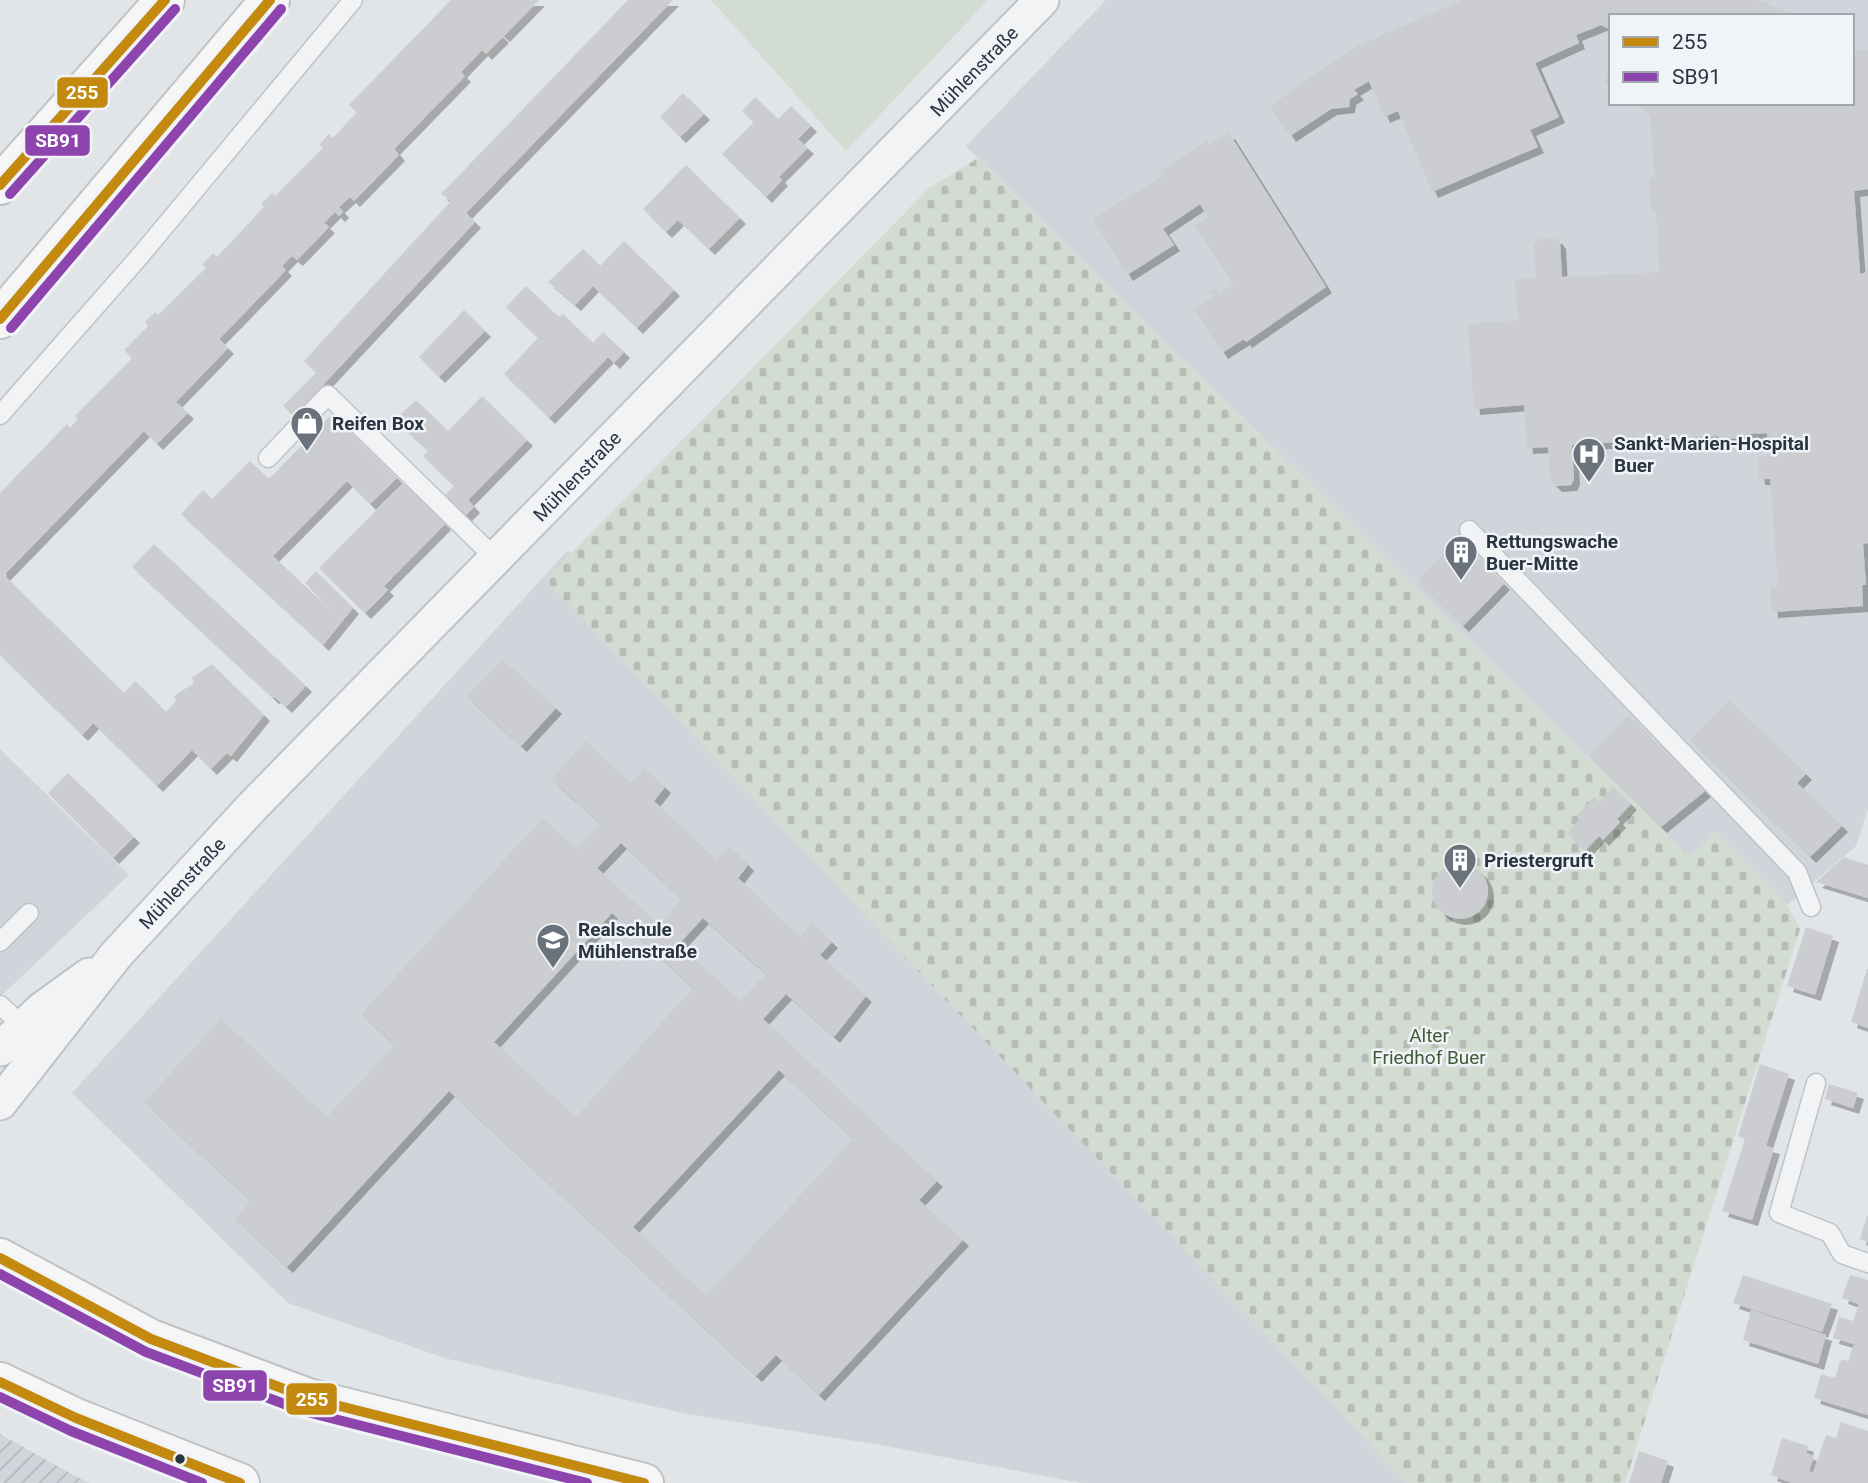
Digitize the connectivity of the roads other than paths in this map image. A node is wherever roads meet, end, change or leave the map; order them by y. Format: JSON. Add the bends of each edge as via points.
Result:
{"nodes":[{"id":1,"x":165,"y":0,"type":"edge"},
{"id":2,"x":270,"y":0,"type":"edge"},
{"id":3,"x":353,"y":0,"type":"edge"},
{"id":4,"x":1042,"y":0,"type":"edge"},
{"id":5,"x":0,"y":185,"type":"edge"},
{"id":6,"x":0,"y":319,"type":"edge"},
{"id":7,"x":0,"y":415,"type":"edge"},
{"id":8,"x":268,"y":458,"type":"dead end"},
{"id":9,"x":1469,"y":530,"type":"dead end"},
{"id":10,"x":496,"y":559,"type":"junction"},
{"id":11,"x":1811,"y":907,"type":"dead end"},
{"id":12,"x":29,"y":913,"type":"dead end"},
{"id":13,"x":0,"y":942,"type":"edge"},
{"id":14,"x":116,"y":955,"type":"junction"},
{"id":15,"x":12,"y":1016,"type":"edge"},
{"id":16,"x":0,"y":1049,"type":"edge"},
{"id":17,"x":1816,"y":1083,"type":"dead end"},
{"id":18,"x":0,"y":1103,"type":"edge"},
{"id":19,"x":0,"y":1258,"type":"edge"},
{"id":20,"x":1868,"y":1263,"type":"edge"},
{"id":21,"x":0,"y":1382,"type":"edge"},
{"id":22,"x":240,"y":1483,"type":"edge"},
{"id":23,"x":644,"y":1483,"type":"edge"}],
"edges":[{"from":1,"to":5,"type":"main road"},
{"from":2,"to":6,"type":"main road"},
{"from":3,"to":7,"type":"lane","via":[[140,256]]},
{"from":4,"to":10,"type":"street","name":"Mühlenstraße"},
{"from":8,"to":10,"type":"lane","via":[[328,395]]},
{"from":9,"to":11,"type":"lane","via":[[1797,872]]},
{"from":10,"to":14,"type":"street","name":"Mühlenstraße","via":[[253,806]]},
{"from":12,"to":13,"type":"lane"},
{"from":14,"to":15,"type":"street","name":"Mühlenstraße","via":[[42,1009]]},
{"from":14,"to":18,"type":"street","name":"Mühlenstraße"},
{"from":15,"to":16,"type":"street","name":"Mühlenstraße"},
{"from":17,"to":20,"type":"lane","via":[[1779,1213],[1830,1233],[1842,1254]]},
{"from":19,"to":23,"type":"main road","via":[[151,1339],[308,1398]]},
{"from":21,"to":22,"type":"main road","via":[[76,1418]]}]}
